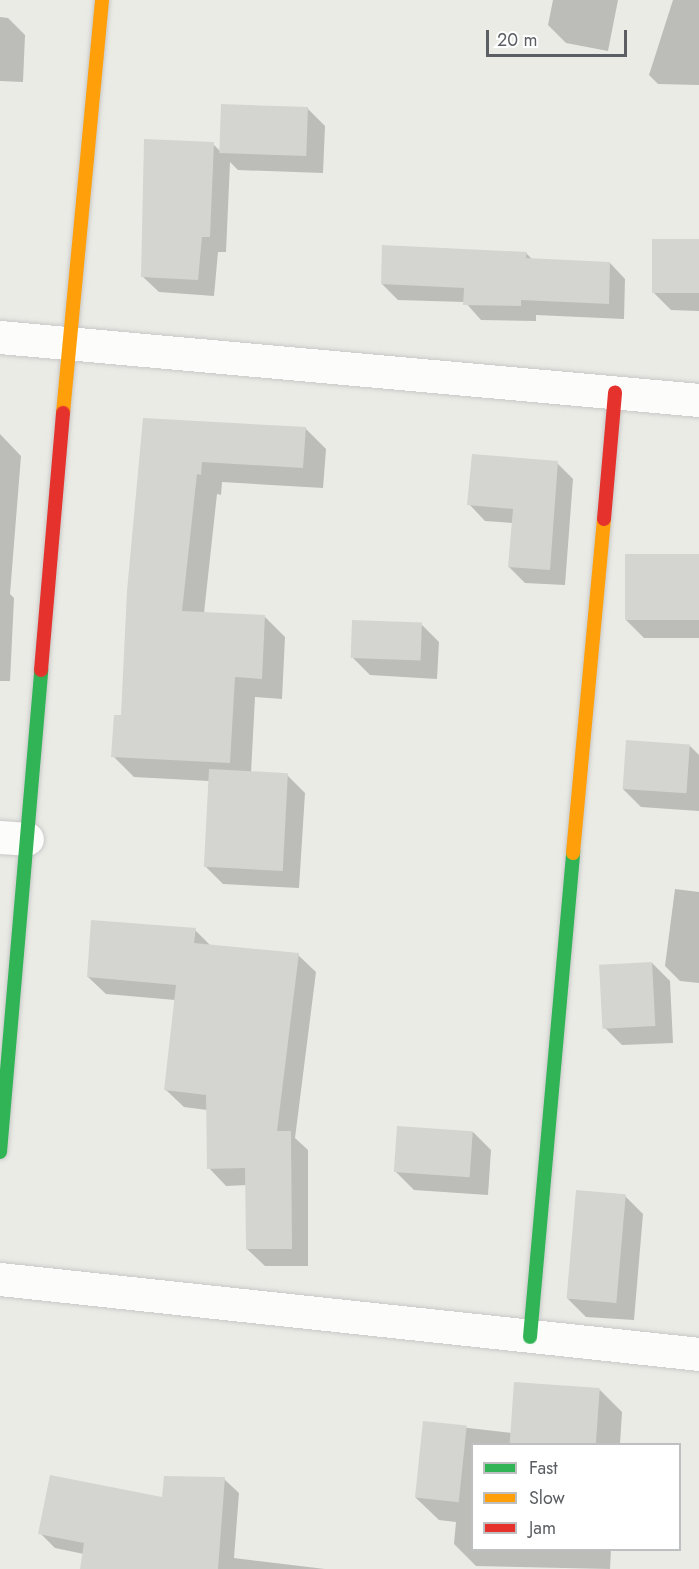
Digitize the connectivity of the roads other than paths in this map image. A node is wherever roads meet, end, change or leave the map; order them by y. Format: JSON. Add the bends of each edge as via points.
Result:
{"nodes":[{"id":1,"x":102,"y":0,"type":"edge"},
{"id":2,"x":0,"y":337,"type":"edge"},
{"id":3,"x":69,"y":344,"type":"junction"},
{"id":4,"x":615,"y":392,"type":"junction"},
{"id":5,"x":699,"y":399,"type":"edge"},
{"id":6,"x":13,"y":838,"type":"edge"},
{"id":7,"x":0,"y":1152,"type":"edge"},
{"id":8,"x":0,"y":1279,"type":"edge"},
{"id":9,"x":530,"y":1338,"type":"junction"},
{"id":10,"x":699,"y":1354,"type":"edge"}],
"edges":[{"from":1,"to":3,"type":"main road"},
{"from":2,"to":3,"type":"street"},
{"from":3,"to":4,"type":"street"},
{"from":3,"to":6,"type":"main road"},
{"from":4,"to":5,"type":"street"},
{"from":4,"to":9,"type":"main road"},
{"from":6,"to":7,"type":"main road"},
{"from":8,"to":9,"type":"street"},
{"from":9,"to":10,"type":"street"}]}
